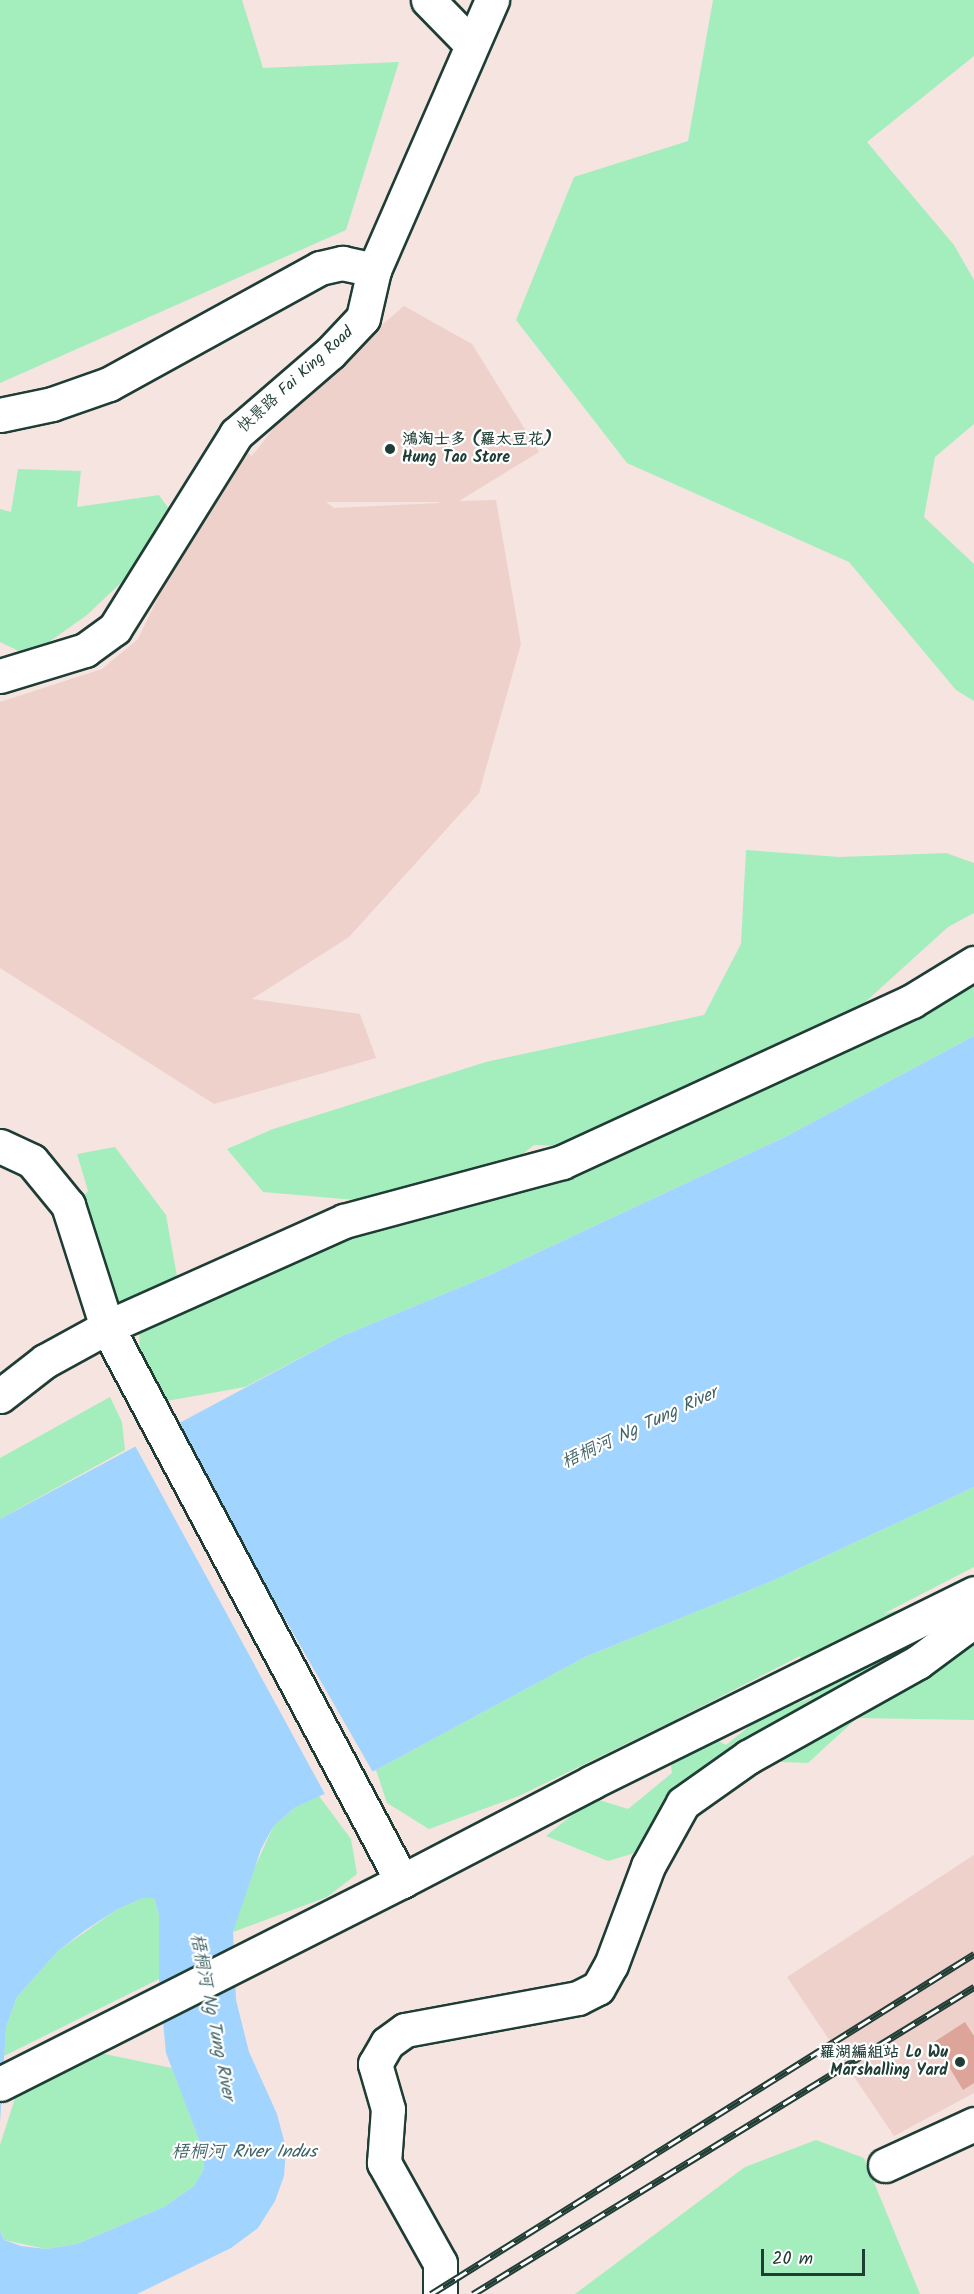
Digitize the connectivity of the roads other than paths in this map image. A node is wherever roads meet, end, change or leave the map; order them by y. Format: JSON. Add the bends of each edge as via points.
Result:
{"nodes":[{"id":1,"x":428,"y":0,"type":"edge"},
{"id":2,"x":492,"y":0,"type":"edge"},
{"id":3,"x":470,"y":43,"type":"junction"},
{"id":4,"x":374,"y":270,"type":"junction"},
{"id":5,"x":0,"y":415,"type":"edge"},
{"id":6,"x":0,"y":676,"type":"edge"},
{"id":7,"x":974,"y":963,"type":"edge"},
{"id":8,"x":0,"y":1146,"type":"edge"},
{"id":9,"x":107,"y":1327,"type":"junction"},
{"id":10,"x":0,"y":1396,"type":"edge"},
{"id":11,"x":973,"y":1600,"type":"edge"},
{"id":12,"x":402,"y":1881,"type":"junction"},
{"id":13,"x":0,"y":2084,"type":"edge"},
{"id":14,"x":974,"y":2124,"type":"edge"},
{"id":15,"x":885,"y":2165,"type":"dead end"},
{"id":16,"x":440,"y":2294,"type":"edge"}],
"edges":[{"from":1,"to":3,"type":"street"},
{"from":2,"to":3,"type":"street","name":"快景路 Fai King Road"},
{"from":3,"to":4,"type":"street","name":"快景路 Fai King Road"},
{"from":4,"to":5,"type":"street","via":[[342,263],[320,268],[110,384],[52,404]]},
{"from":4,"to":6,"type":"street","name":"快景路 Fai King Road","via":[[363,318],[330,353],[236,434],[115,628],[85,650]]},
{"from":7,"to":9,"type":"street","via":[[912,1001],[562,1162],[344,1221]]},
{"from":8,"to":9,"type":"street","via":[[32,1161],[68,1205]]},
{"from":9,"to":10,"type":"street","via":[[45,1361]]},
{"from":9,"to":12,"type":"street"},
{"from":11,"to":12,"type":"street","via":[[592,1782]]},
{"from":11,"to":16,"type":"street","via":[[964,1628],[918,1662],[748,1757],[683,1803],[648,1866],[611,1965],[598,1988],[578,1998],[405,2030],[387,2043],[375,2064],[388,2109],[384,2163],[440,2263]]},
{"from":12,"to":13,"type":"street"},
{"from":14,"to":15,"type":"street"}]}
